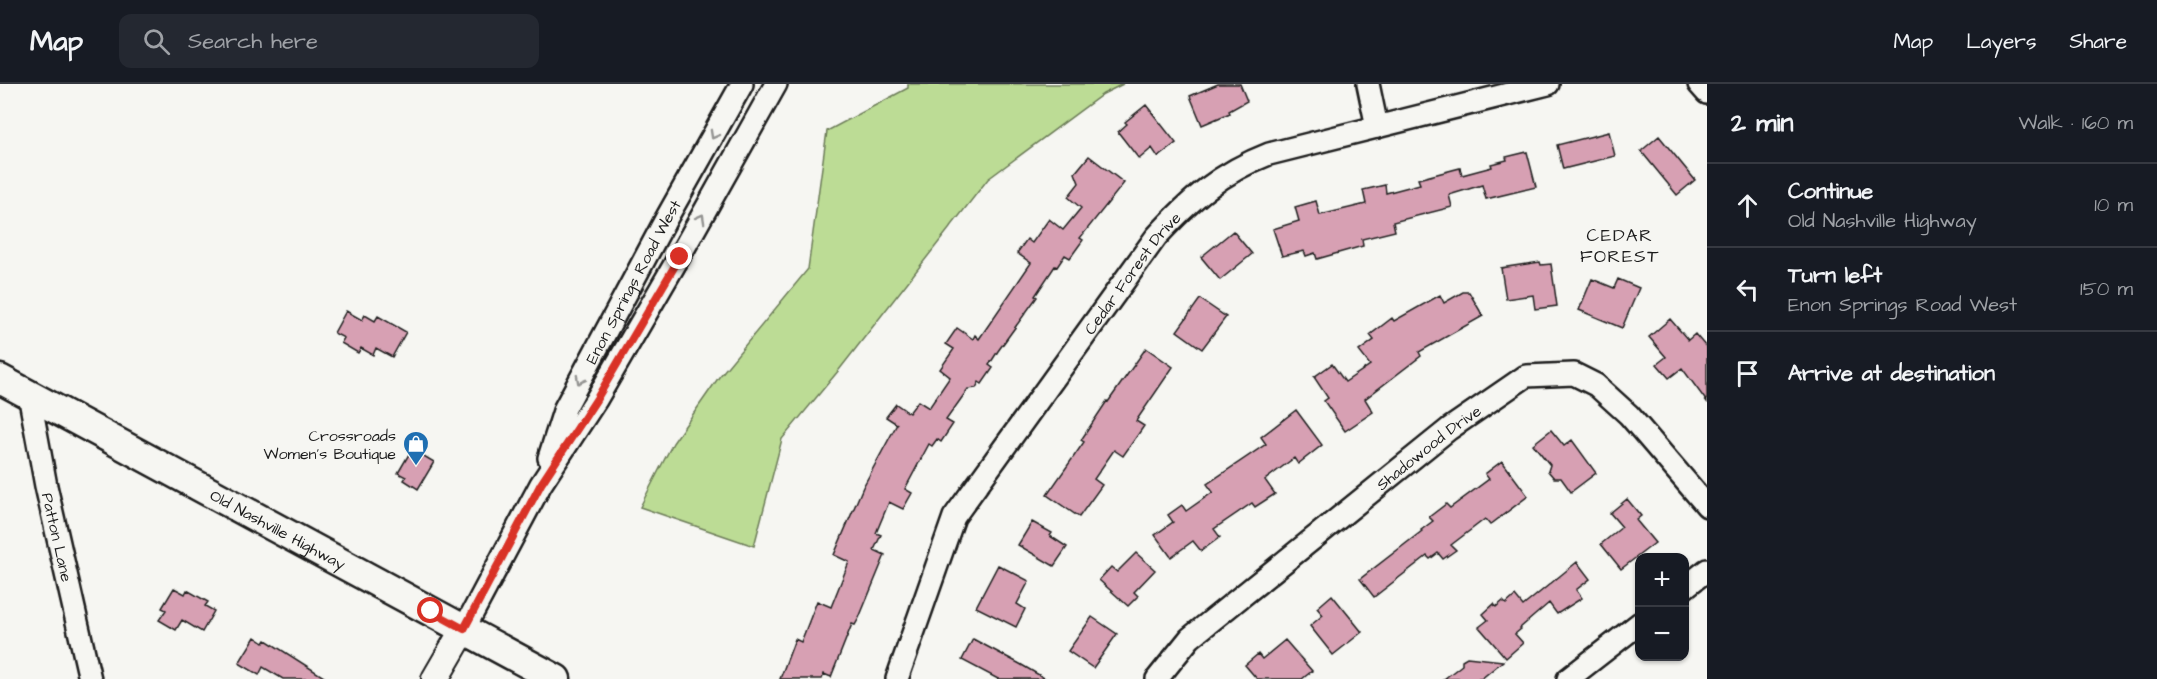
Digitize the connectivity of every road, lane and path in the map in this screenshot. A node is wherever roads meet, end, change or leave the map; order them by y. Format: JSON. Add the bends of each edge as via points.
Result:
{"nodes":[{"id":1,"x":742,"y":84,"type":"edge"},
{"id":2,"x":776,"y":84,"type":"edge"},
{"id":3,"x":1368,"y":84,"type":"edge"},
{"id":4,"x":1548,"y":84,"type":"edge"},
{"id":5,"x":1699,"y":84,"type":"edge"},
{"id":6,"x":1707,"y":93,"type":"edge"},
{"id":7,"x":1377,"y":127,"type":"junction"},
{"id":8,"x":0,"y":379,"type":"edge"},
{"id":9,"x":28,"y":394,"type":"junction"},
{"id":10,"x":541,"y":484,"type":"junction"},
{"id":11,"x":1707,"y":506,"type":"edge"},
{"id":12,"x":1707,"y":570,"type":"edge"},
{"id":13,"x":1689,"y":584,"type":"edge"},
{"id":14,"x":1635,"y":627,"type":"edge"},
{"id":15,"x":464,"y":629,"type":"junction"},
{"id":16,"x":90,"y":679,"type":"edge"},
{"id":17,"x":435,"y":679,"type":"edge"},
{"id":18,"x":556,"y":679,"type":"edge"},
{"id":19,"x":897,"y":679,"type":"edge"},
{"id":20,"x":1157,"y":679,"type":"edge"},
{"id":21,"x":1568,"y":679,"type":"edge"}],
"edges":[{"from":1,"to":10,"type":"street","name":"Enon Springs Road West","one_way":true,"via":[[565,408]]},
{"from":10,"to":2,"type":"street","name":"Enon Springs Road West","one_way":true,"via":[[596,400]]},
{"from":3,"to":7,"type":"street"},
{"from":4,"to":7,"type":"street","name":"Cedar Forest Drive"},
{"from":5,"to":6,"type":"street"},
{"from":7,"to":19,"type":"street","name":"Cedar Forest Drive","via":[[1245,164],[1214,181],[1156,237],[954,517]]},
{"from":8,"to":9,"type":"main road","name":"Old Nashville Highway"},
{"from":9,"to":15,"type":"main road","name":"Old Nashville Highway"},
{"from":9,"to":16,"type":"street","name":"Patton Lane"},
{"from":10,"to":15,"type":"street","name":"Enon Springs Road West"},
{"from":11,"to":20,"type":"street","name":"Shadowood Drive","via":[[1629,416],[1596,385],[1574,374],[1526,376],[1449,429],[1190,638]]},
{"from":12,"to":13,"type":"street"},
{"from":14,"to":21,"type":"street"},
{"from":15,"to":17,"type":"street","name":"Enon Springs Road West"},
{"from":15,"to":18,"type":"main road","name":"Old Nashville Highway"}]}
